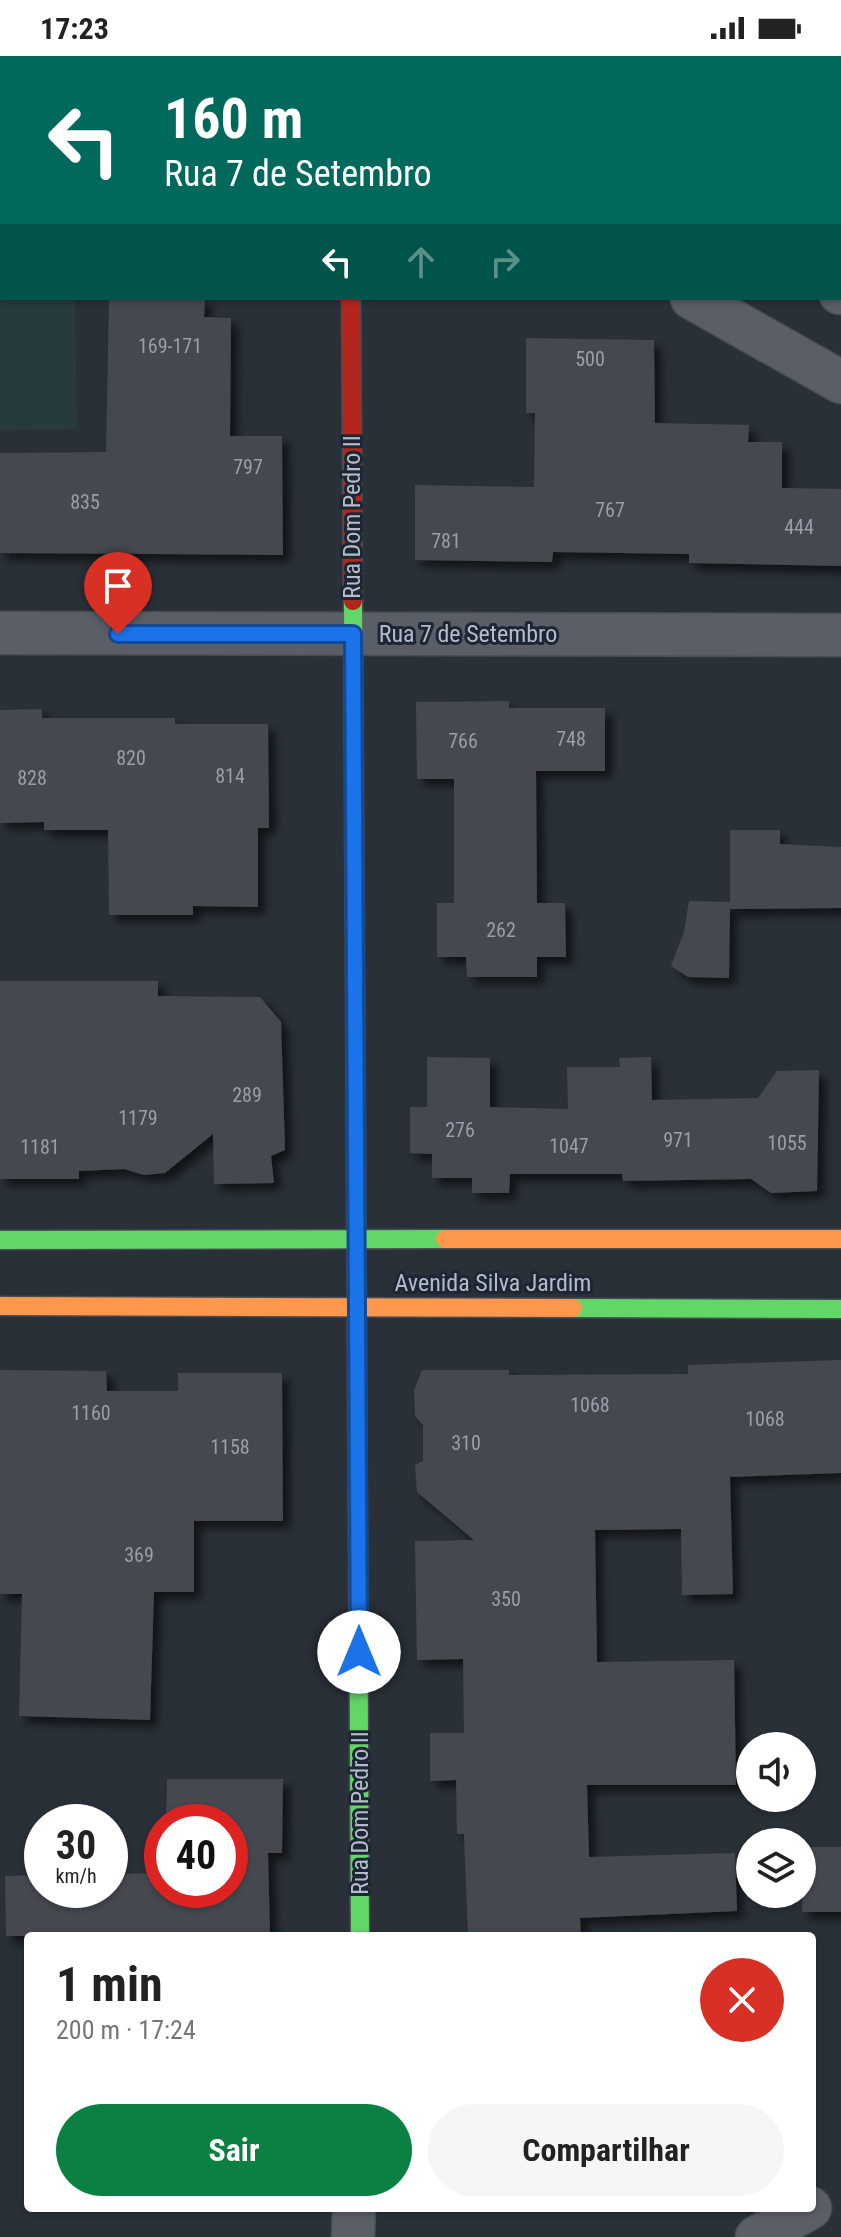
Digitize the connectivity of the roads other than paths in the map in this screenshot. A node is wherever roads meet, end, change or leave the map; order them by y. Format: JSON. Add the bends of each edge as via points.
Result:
{"nodes":[{"id":1,"x":351,"y":300,"type":"edge"},
{"id":2,"x":696,"y":300,"type":"edge"},
{"id":3,"x":841,"y":382,"type":"edge"},
{"id":4,"x":0,"y":633,"type":"edge"},
{"id":5,"x":353,"y":634,"type":"junction"},
{"id":6,"x":841,"y":635,"type":"edge"},
{"id":7,"x":841,"y":1239,"type":"edge"},
{"id":8,"x":0,"y":1240,"type":"edge"},
{"id":9,"x":356,"y":1240,"type":"junction"},
{"id":10,"x":0,"y":1306,"type":"edge"},
{"id":11,"x":356,"y":1306,"type":"junction"},
{"id":12,"x":841,"y":1309,"type":"edge"},
{"id":13,"x":360,"y":1932,"type":"edge"},
{"id":14,"x":841,"y":2191,"type":"edge"},
{"id":15,"x":816,"y":2204,"type":"edge"},
{"id":16,"x":354,"y":2212,"type":"edge"},
{"id":17,"x":802,"y":2212,"type":"edge"},
{"id":18,"x":353,"y":2237,"type":"edge"},
{"id":19,"x":757,"y":2237,"type":"edge"}],
"edges":[{"from":1,"to":5,"type":"street","name":"Rua Dom Pedro II"},
{"from":2,"to":3,"type":"street"},
{"from":4,"to":5,"type":"street","name":"Rua 7 de Setembro"},
{"from":5,"to":6,"type":"street","name":"Rua 7 de Setembro"},
{"from":5,"to":9,"type":"street","name":"Rua Dom Pedro II"},
{"from":7,"to":9,"type":"street","name":"Avenida Silva Jardim"},
{"from":8,"to":9,"type":"street","name":"Avenida Silva Jardim"},
{"from":9,"to":11,"type":"street","name":"Rua Dom Pedro II"},
{"from":10,"to":11,"type":"street","name":"Avenida Silva Jardim"},
{"from":11,"to":12,"type":"street","name":"Avenida Silva Jardim"},
{"from":11,"to":13,"type":"street","name":"Rua Dom Pedro II"},
{"from":14,"to":15,"type":"street"},
{"from":16,"to":18,"type":"street"},
{"from":17,"to":19,"type":"street"}]}
